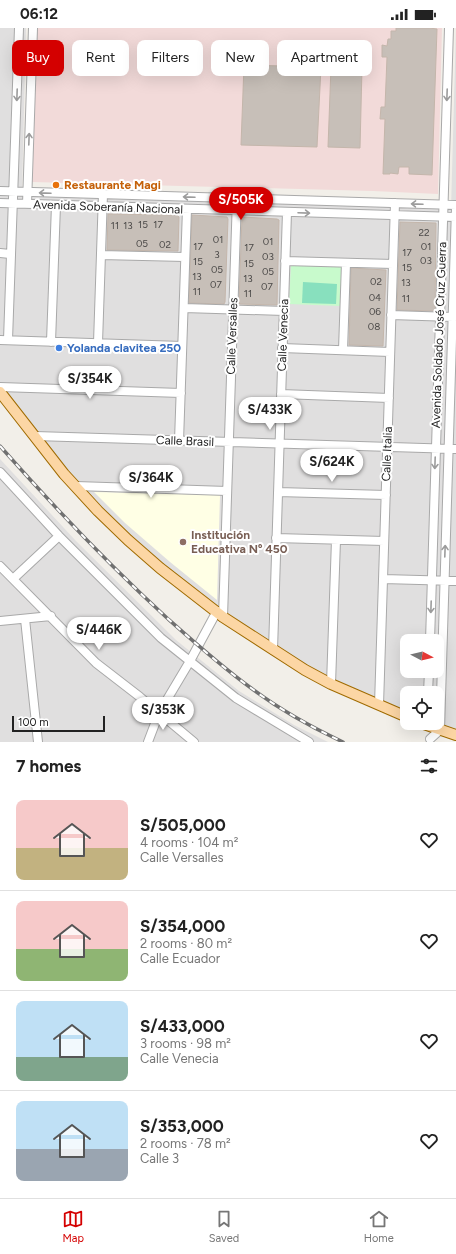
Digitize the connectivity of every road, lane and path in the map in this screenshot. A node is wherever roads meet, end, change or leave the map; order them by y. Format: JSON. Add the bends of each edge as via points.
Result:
{"nodes":[{"id":1,"x":19,"y":28,"type":"edge"},
{"id":2,"x":32,"y":28,"type":"edge"},
{"id":3,"x":449,"y":28,"type":"edge"},
{"id":4,"x":0,"y":191,"type":"edge"},
{"id":5,"x":14,"y":192,"type":"junction"},
{"id":6,"x":27,"y":192,"type":"junction"},
{"id":7,"x":103,"y":194,"type":"junction"},
{"id":8,"x":236,"y":198,"type":"junction"},
{"id":9,"x":395,"y":203,"type":"junction"},
{"id":10,"x":0,"y":204,"type":"edge"},
{"id":11,"x":13,"y":204,"type":"junction"},
{"id":12,"x":27,"y":204,"type":"junction"},
{"id":13,"x":56,"y":205,"type":"junction"},
{"id":14,"x":444,"y":205,"type":"junction"},
{"id":15,"x":456,"y":205,"type":"edge"},
{"id":16,"x":102,"y":206,"type":"junction"},
{"id":17,"x":456,"y":208,"type":"edge"},
{"id":18,"x":187,"y":209,"type":"junction"},
{"id":19,"x":236,"y":210,"type":"junction"},
{"id":20,"x":287,"y":212,"type":"junction"},
{"id":21,"x":394,"y":215,"type":"junction"},
{"id":22,"x":443,"y":217,"type":"junction"},
{"id":23,"x":456,"y":217,"type":"edge"},
{"id":24,"x":0,"y":253,"type":"edge"},
{"id":25,"x":10,"y":254,"type":"junction"},
{"id":26,"x":101,"y":255,"type":"junction"},
{"id":27,"x":185,"y":257,"type":"junction"},
{"id":28,"x":285,"y":261,"type":"junction"},
{"id":29,"x":346,"y":263,"type":"junction"},
{"id":30,"x":393,"y":264,"type":"junction"},
{"id":31,"x":0,"y":299,"type":"edge"},
{"id":32,"x":9,"y":299,"type":"junction"},
{"id":33,"x":184,"y":308,"type":"junction"},
{"id":34,"x":233,"y":309,"type":"junction"},
{"id":35,"x":284,"y":311,"type":"junction"},
{"id":36,"x":391,"y":315,"type":"junction"},
{"id":37,"x":440,"y":316,"type":"junction"},
{"id":38,"x":453,"y":317,"type":"junction"},
{"id":39,"x":454,"y":335,"type":"edge"},
{"id":40,"x":4,"y":340,"type":"edge"},
{"id":41,"x":51,"y":342,"type":"junction"},
{"id":42,"x":98,"y":343,"type":"junction"},
{"id":43,"x":182,"y":346,"type":"junction"},
{"id":44,"x":282,"y":348,"type":"junction"},
{"id":45,"x":343,"y":350,"type":"junction"},
{"id":46,"x":390,"y":352,"type":"junction"},
{"id":47,"x":0,"y":388,"type":"edge"},
{"id":48,"x":181,"y":393,"type":"junction"},
{"id":49,"x":281,"y":394,"type":"junction"},
{"id":50,"x":2,"y":398,"type":"edge"},
{"id":51,"x":389,"y":398,"type":"junction"},
{"id":52,"x":35,"y":436,"type":"junction"},
{"id":53,"x":180,"y":441,"type":"junction"},
{"id":54,"x":229,"y":442,"type":"junction"},
{"id":55,"x":279,"y":444,"type":"junction"},
{"id":56,"x":387,"y":447,"type":"junction"},
{"id":57,"x":436,"y":449,"type":"junction"},
{"id":58,"x":452,"y":449,"type":"edge"},
{"id":59,"x":0,"y":472,"type":"edge"},
{"id":60,"x":76,"y":486,"type":"junction"},
{"id":61,"x":227,"y":491,"type":"junction"},
{"id":62,"x":278,"y":492,"type":"junction"},
{"id":63,"x":386,"y":495,"type":"junction"},
{"id":64,"x":59,"y":536,"type":"junction"},
{"id":65,"x":276,"y":538,"type":"junction"},
{"id":66,"x":336,"y":540,"type":"junction"},
{"id":67,"x":384,"y":541,"type":"junction"},
{"id":68,"x":0,"y":566,"type":"edge"},
{"id":69,"x":14,"y":579,"type":"junction"},
{"id":70,"x":383,"y":579,"type":"junction"},
{"id":71,"x":432,"y":580,"type":"junction"},
{"id":72,"x":444,"y":581,"type":"junction"},
{"id":73,"x":456,"y":581,"type":"edge"},
{"id":74,"x":220,"y":614,"type":"junction"},
{"id":75,"x":51,"y":616,"type":"junction"},
{"id":76,"x":25,"y":619,"type":"junction"},
{"id":77,"x":0,"y":621,"type":"edge"},
{"id":78,"x":430,"y":634,"type":"edge"},
{"id":79,"x":273,"y":650,"type":"junction"},
{"id":80,"x":190,"y":661,"type":"junction"},
{"id":81,"x":331,"y":684,"type":"junction"},
{"id":82,"x":441,"y":686,"type":"edge"},
{"id":83,"x":379,"y":705,"type":"junction"},
{"id":84,"x":159,"y":713,"type":"junction"},
{"id":85,"x":400,"y":714,"type":"edge"},
{"id":86,"x":427,"y":730,"type":"edge"},
{"id":87,"x":440,"y":730,"type":"joint"},
{"id":88,"x":456,"y":735,"type":"edge"},
{"id":89,"x":430,"y":740,"type":"edge"},
{"id":90,"x":38,"y":742,"type":"edge"},
{"id":91,"x":148,"y":742,"type":"edge"},
{"id":92,"x":194,"y":742,"type":"edge"},
{"id":93,"x":309,"y":742,"type":"edge"}],
"edges":[{"from":1,"to":5,"type":"street","one_way":true},
{"from":6,"to":2,"type":"street","one_way":true},
{"from":3,"to":14,"type":"street","name":"Avenida Soldado José Cruz Guerra","one_way":true},
{"from":4,"to":5,"type":"street","name":"Avenida Soberanía Nacional"},
{"from":5,"to":6,"type":"street","name":"Avenida Soberanía Nacional"},
{"from":5,"to":11,"type":"street"},
{"from":7,"to":6,"type":"street","name":"Avenida Soberanía Nacional","one_way":true},
{"from":6,"to":12,"type":"street"},
{"from":8,"to":7,"type":"street","name":"Avenida Soberanía Nacional","one_way":true},
{"from":7,"to":16,"type":"street"},
{"from":8,"to":9,"type":"street","name":"Avenida Soberanía Nacional"},
{"from":8,"to":19,"type":"street","name":"Calle Versalles"},
{"from":14,"to":9,"type":"street","name":"Avenida Soberanía Nacional","one_way":true},
{"from":9,"to":21,"type":"street","name":"Calle Italia"},
{"from":10,"to":11,"type":"street","name":"Avenida Soberanía Nacional"},
{"from":11,"to":12,"type":"street","name":"Avenida Soberanía Nacional"},
{"from":11,"to":25,"type":"street"},
{"from":12,"to":13,"type":"street","name":"Avenida Soberanía Nacional"},
{"from":13,"to":16,"type":"street","name":"Avenida Soberanía Nacional"},
{"from":13,"to":41,"type":"street"},
{"from":14,"to":15,"type":"street","name":"Avenida Soberanía Nacional"},
{"from":14,"to":22,"type":"street","name":"Avenida Soldado José Cruz Guerra"},
{"from":16,"to":18,"type":"street","name":"Avenida Soberanía Nacional"},
{"from":16,"to":26,"type":"street"},
{"from":17,"to":23,"type":"street","name":"Avenida Soldado José Cruz Guerra"},
{"from":18,"to":19,"type":"street","name":"Avenida Soberanía Nacional"},
{"from":18,"to":27,"type":"street"},
{"from":19,"to":20,"type":"street","name":"Avenida Soberanía Nacional"},
{"from":19,"to":34,"type":"street","name":"Calle Versalles"},
{"from":20,"to":21,"type":"street","name":"Avenida Soberanía Nacional","one_way":true},
{"from":20,"to":28,"type":"street","name":"Calle Venecia"},
{"from":21,"to":22,"type":"street","name":"Avenida Soberanía Nacional"},
{"from":21,"to":30,"type":"street","name":"Calle Italia"},
{"from":22,"to":23,"type":"street","name":"Avenida Soberanía Nacional"},
{"from":22,"to":37,"type":"street","name":"Avenida Soldado José Cruz Guerra"},
{"from":23,"to":38,"type":"street","name":"Avenida Soldado José Cruz Guerra"},
{"from":24,"to":25,"type":"street"},
{"from":25,"to":32,"type":"street"},
{"from":26,"to":27,"type":"street"},
{"from":26,"to":42,"type":"street"},
{"from":27,"to":33,"type":"street"},
{"from":28,"to":29,"type":"street"},
{"from":28,"to":35,"type":"street","name":"Calle Venecia"},
{"from":29,"to":30,"type":"street"},
{"from":29,"to":45,"type":"street"},
{"from":30,"to":36,"type":"street","name":"Calle Italia"},
{"from":31,"to":32,"type":"street"},
{"from":32,"to":40,"type":"street"},
{"from":33,"to":34,"type":"street"},
{"from":33,"to":43,"type":"street"},
{"from":34,"to":35,"type":"street"},
{"from":34,"to":54,"type":"street","name":"Calle Versalles"},
{"from":35,"to":44,"type":"street","name":"Calle Venecia"},
{"from":36,"to":37,"type":"street"},
{"from":36,"to":46,"type":"street","name":"Calle Italia"},
{"from":37,"to":38,"type":"street"},
{"from":37,"to":57,"type":"street","name":"Avenida Soldado José Cruz Guerra"},
{"from":38,"to":39,"type":"street","name":"Avenida Soldado José Cruz Guerra"},
{"from":39,"to":58,"type":"street","name":"Avenida Soldado José Cruz Guerra"},
{"from":40,"to":41,"type":"street"},
{"from":41,"to":42,"type":"street"},
{"from":42,"to":43,"type":"street"},
{"from":43,"to":48,"type":"street"},
{"from":44,"to":45,"type":"street"},
{"from":44,"to":49,"type":"street","name":"Calle Venecia"},
{"from":45,"to":46,"type":"street"},
{"from":46,"to":51,"type":"street","name":"Calle Italia"},
{"from":47,"to":48,"type":"street"},
{"from":48,"to":53,"type":"street"},
{"from":49,"to":51,"type":"street"},
{"from":49,"to":55,"type":"street","name":"Calle Venecia"},
{"from":50,"to":52,"type":"main road"},
{"from":51,"to":56,"type":"street","name":"Calle Italia"},
{"from":52,"to":53,"type":"street","name":"Calle Brasil"},
{"from":52,"to":60,"type":"main road","via":[[52,460]]},
{"from":53,"to":54,"type":"street","name":"Calle Brasil"},
{"from":54,"to":55,"type":"street","name":"Calle Brasil"},
{"from":54,"to":61,"type":"street","name":"Calle Versalles"},
{"from":55,"to":56,"type":"street","name":"Calle Brasil"},
{"from":55,"to":62,"type":"street","name":"Calle Venecia"},
{"from":56,"to":57,"type":"street","name":"Calle Brasil"},
{"from":56,"to":63,"type":"street","name":"Calle Italia"},
{"from":57,"to":58,"type":"street","name":"Calle Brasil"},
{"from":57,"to":71,"type":"street","name":"Avenida Soldado José Cruz Guerra","one_way":true},
{"from":72,"to":58,"type":"street","name":"Avenida Soldado José Cruz Guerra","one_way":true},
{"from":59,"to":64,"type":"street"},
{"from":60,"to":61,"type":"street"},
{"from":60,"to":74,"type":"main road","via":[[128,540]]},
{"from":61,"to":74,"type":"street","name":"Calle Versalles"},
{"from":62,"to":63,"type":"street"},
{"from":62,"to":65,"type":"street","name":"Calle Venecia"},
{"from":63,"to":67,"type":"street","name":"Calle Italia"},
{"from":64,"to":69,"type":"street"},
{"from":64,"to":80,"type":"street","via":[[161,638]]},
{"from":65,"to":66,"type":"street"},
{"from":65,"to":79,"type":"street","name":"Calle Venecia"},
{"from":66,"to":67,"type":"street"},
{"from":66,"to":81,"type":"street"},
{"from":67,"to":70,"type":"street","name":"Calle Italia"},
{"from":68,"to":69,"type":"street"},
{"from":69,"to":75,"type":"street"},
{"from":70,"to":71,"type":"street"},
{"from":70,"to":83,"type":"street","name":"Calle Italia"},
{"from":71,"to":72,"type":"street"},
{"from":71,"to":78,"type":"street","name":"Avenida Soldado José Cruz Guerra","one_way":true},
{"from":72,"to":73,"type":"street"},
{"from":72,"to":82,"type":"street","name":"Avenida Soldado José Cruz Guerra"},
{"from":74,"to":79,"type":"main road"},
{"from":74,"to":80,"type":"street"},
{"from":75,"to":76,"type":"street"},
{"from":75,"to":84,"type":"street","via":[[96,662]]},
{"from":76,"to":77,"type":"street"},
{"from":76,"to":90,"type":"street"},
{"from":79,"to":81,"type":"main road"},
{"from":80,"to":84,"type":"street"},
{"from":80,"to":93,"type":"street","via":[[236,698]]},
{"from":81,"to":83,"type":"main road"},
{"from":83,"to":85,"type":"main road"},
{"from":84,"to":91,"type":"street"},
{"from":84,"to":92,"type":"street"},
{"from":86,"to":89,"type":"street"},
{"from":87,"to":88,"type":"main road"},
{"from":87,"to":89,"type":"street"}]}
